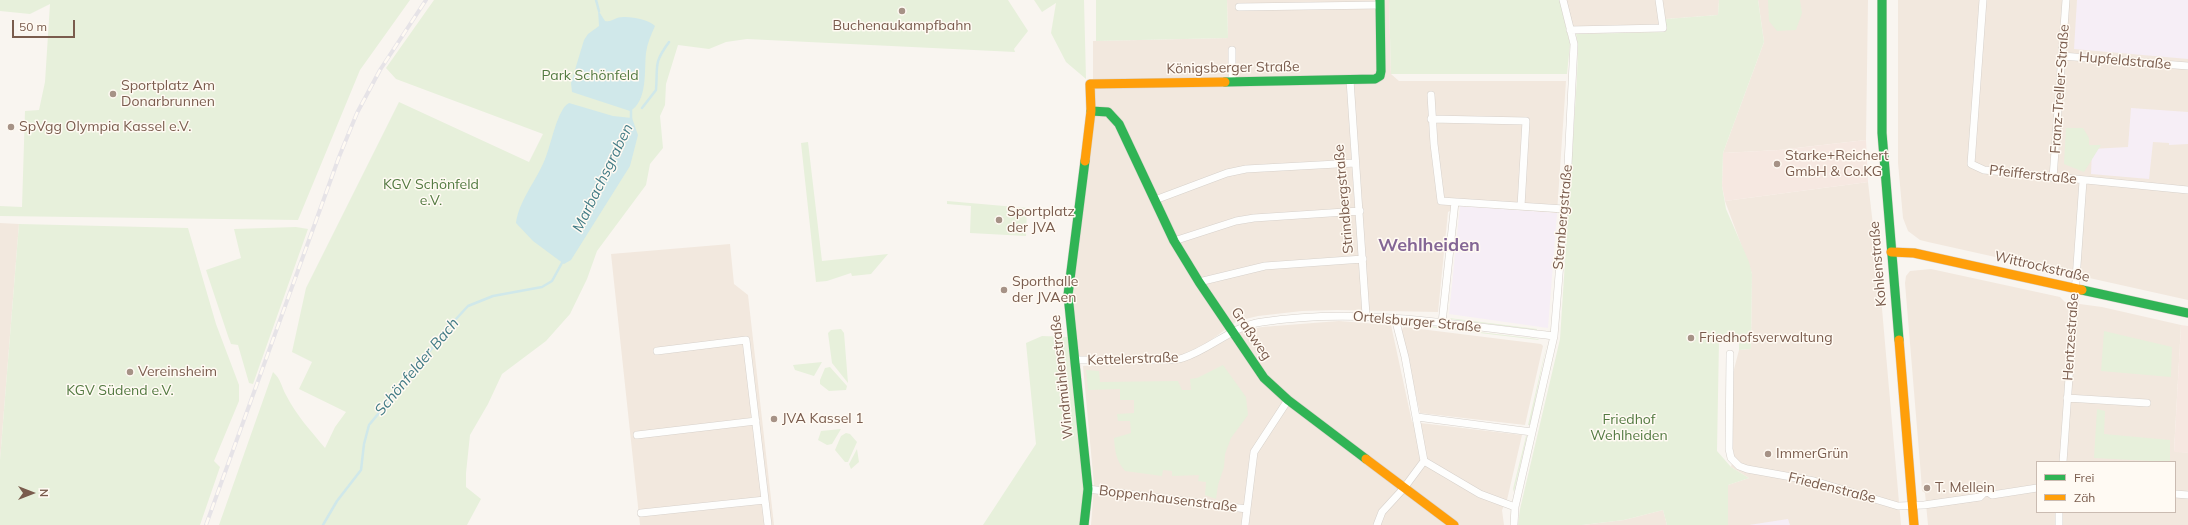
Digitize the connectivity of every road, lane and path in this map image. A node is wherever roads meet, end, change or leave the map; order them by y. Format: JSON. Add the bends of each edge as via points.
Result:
{"nodes":[{"id":1,"x":1563,"y":0,"type":"edge"},
{"id":2,"x":1659,"y":0,"type":"edge"},
{"id":3,"x":1882,"y":0,"type":"edge"},
{"id":4,"x":1983,"y":0,"type":"edge"},
{"id":5,"x":2066,"y":0,"type":"edge"},
{"id":6,"x":1380,"y":2,"type":"edge"},
{"id":7,"x":1238,"y":8,"type":"dead end"},
{"id":8,"x":1570,"y":30,"type":"junction"},
{"id":9,"x":1232,"y":50,"type":"dead end"},
{"id":10,"x":2062,"y":56,"type":"junction"},
{"id":11,"x":2188,"y":66,"type":"edge"},
{"id":12,"x":1350,"y":80,"type":"junction"},
{"id":13,"x":1232,"y":81,"type":"junction"},
{"id":14,"x":1090,"y":84,"type":"joint"},
{"id":15,"x":1431,"y":94,"type":"dead end"},
{"id":16,"x":1091,"y":111,"type":"junction"},
{"id":17,"x":1432,"y":119,"type":"junction"},
{"id":18,"x":1355,"y":163,"type":"junction"},
{"id":19,"x":2053,"y":178,"type":"junction"},
{"id":20,"x":2083,"y":181,"type":"junction"},
{"id":21,"x":2188,"y":190,"type":"edge"},
{"id":22,"x":1155,"y":200,"type":"junction"},
{"id":23,"x":1455,"y":202,"type":"junction"},
{"id":24,"x":1521,"y":206,"type":"junction"},
{"id":25,"x":1564,"y":209,"type":"junction"},
{"id":26,"x":1360,"y":211,"type":"junction"},
{"id":27,"x":1174,"y":240,"type":"junction"},
{"id":28,"x":1891,"y":252,"type":"junction"},
{"id":29,"x":1363,"y":259,"type":"junction"},
{"id":30,"x":1199,"y":282,"type":"junction"},
{"id":31,"x":2075,"y":289,"type":"junction"},
{"id":32,"x":2188,"y":313,"type":"edge"},
{"id":33,"x":1366,"y":315,"type":"junction"},
{"id":34,"x":1395,"y":318,"type":"junction"},
{"id":35,"x":1442,"y":323,"type":"junction"},
{"id":36,"x":1233,"y":331,"type":"junction"},
{"id":37,"x":1554,"y":336,"type":"junction"},
{"id":38,"x":657,"y":351,"type":"dead end"},
{"id":39,"x":1730,"y":354,"type":"dead end"},
{"id":40,"x":1074,"y":360,"type":"junction"},
{"id":41,"x":2067,"y":398,"type":"junction"},
{"id":42,"x":1288,"y":400,"type":"junction"},
{"id":43,"x":2148,"y":403,"type":"dead end"},
{"id":44,"x":1417,"y":417,"type":"junction"},
{"id":45,"x":756,"y":421,"type":"junction"},
{"id":46,"x":1532,"y":432,"type":"junction"},
{"id":47,"x":637,"y":435,"type":"dead end"},
{"id":48,"x":1424,"y":461,"type":"junction"},
{"id":49,"x":2063,"y":461,"type":"edge"},
{"id":50,"x":1404,"y":488,"type":"junction"},
{"id":51,"x":2036,"y":488,"type":"edge"},
{"id":52,"x":1088,"y":489,"type":"junction"},
{"id":53,"x":2176,"y":494,"type":"edge"},
{"id":54,"x":2188,"y":495,"type":"edge"},
{"id":55,"x":765,"y":500,"type":"junction"},
{"id":56,"x":1912,"y":505,"type":"junction"},
{"id":57,"x":1515,"y":507,"type":"junction"},
{"id":58,"x":1247,"y":509,"type":"junction"},
{"id":59,"x":641,"y":513,"type":"dead end"},
{"id":60,"x":2059,"y":513,"type":"edge"},
{"id":61,"x":768,"y":525,"type":"edge"},
{"id":62,"x":1084,"y":525,"type":"edge"},
{"id":63,"x":1245,"y":525,"type":"edge"},
{"id":64,"x":1377,"y":525,"type":"edge"},
{"id":65,"x":1454,"y":525,"type":"edge"},
{"id":66,"x":1514,"y":525,"type":"edge"},
{"id":67,"x":1914,"y":525,"type":"edge"},
{"id":68,"x":2059,"y":525,"type":"edge"}],
"edges":[{"from":1,"to":8,"type":"street","name":"Sternbergstraße"},
{"from":2,"to":8,"type":"street","via":[[1662,28]]},
{"from":3,"to":28,"type":"street","name":"Kohlenstraße","via":[[1882,133]]},
{"from":4,"to":19,"type":"street","name":"Pfeifferstraße","via":[[1971,164],[1984,170]]},
{"from":5,"to":10,"type":"street","name":"Franz-Treller-Straße"},
{"from":6,"to":7,"type":"street"},
{"from":6,"to":12,"type":"street","name":"Königsberger Straße","via":[[1380,76],[1375,79]]},
{"from":8,"to":25,"type":"street","name":"Sternbergstraße","via":[[1573,50]]},
{"from":9,"to":13,"type":"street"},
{"from":10,"to":11,"type":"street","name":"Hupfeldstraße"},
{"from":10,"to":19,"type":"street","name":"Franz-Treller-Straße"},
{"from":12,"to":13,"type":"street","name":"Königsberger Straße"},
{"from":12,"to":18,"type":"street","name":"Strindbergstraße"},
{"from":13,"to":14,"type":"street","name":"Königsberger Straße"},
{"from":14,"to":16,"type":"street","name":"Windmühlenstraße"},
{"from":15,"to":17,"type":"street"},
{"from":16,"to":22,"type":"street","name":"Graßweg","via":[[1108,112],[1119,124]]},
{"from":16,"to":40,"type":"street","name":"Windmühlenstraße","via":[[1068,295]]},
{"from":17,"to":23,"type":"street","via":[[1441,201]]},
{"from":17,"to":24,"type":"street","via":[[1526,121]]},
{"from":18,"to":22,"type":"street","via":[[1246,169],[1227,173]]},
{"from":18,"to":26,"type":"street","name":"Strindbergstraße"},
{"from":19,"to":20,"type":"street","name":"Pfeifferstraße"},
{"from":20,"to":21,"type":"street","name":"Pfeifferstraße"},
{"from":20,"to":31,"type":"street","name":"Hentzestraße"},
{"from":22,"to":27,"type":"street","name":"Graßweg"},
{"from":23,"to":24,"type":"street"},
{"from":23,"to":35,"type":"street"},
{"from":24,"to":25,"type":"street"},
{"from":25,"to":37,"type":"street","name":"Sternbergstraße"},
{"from":26,"to":27,"type":"street","via":[[1254,218]]},
{"from":26,"to":29,"type":"street","name":"Strindbergstraße"},
{"from":27,"to":30,"type":"street","name":"Graßweg"},
{"from":28,"to":31,"type":"street","name":"Wittrockstraße","via":[[1914,253]]},
{"from":28,"to":56,"type":"street","name":"Kohlenstraße"},
{"from":29,"to":30,"type":"street","via":[[1265,266]]},
{"from":29,"to":33,"type":"street","name":"Strindbergstraße"},
{"from":30,"to":36,"type":"street","name":"Graßweg"},
{"from":31,"to":32,"type":"street","name":"Wittrockstraße"},
{"from":31,"to":41,"type":"street","name":"Hentzestraße"},
{"from":33,"to":34,"type":"street","name":"Ortelsburger Straße"},
{"from":33,"to":36,"type":"street","name":"Ortelsburger Straße","via":[[1262,322],[1242,326]]},
{"from":34,"to":35,"type":"street","name":"Ortelsburger Straße"},
{"from":34,"to":44,"type":"street"},
{"from":35,"to":37,"type":"street","name":"Ortelsburger Straße"},
{"from":36,"to":40,"type":"street","name":"Kettelerstraße","via":[[1203,350],[1182,359]]},
{"from":36,"to":42,"type":"street","name":"Graßweg","via":[[1264,378]]},
{"from":37,"to":46,"type":"street","name":"Sternbergstraße"},
{"from":38,"to":45,"type":"street","via":[[746,340]]},
{"from":39,"to":56,"type":"street","name":"Friedenstraße","via":[[1729,449],[1731,458],[1739,466],[1814,481],[1898,506]]},
{"from":40,"to":52,"type":"street","name":"Windmühlenstraße"},
{"from":41,"to":43,"type":"street","name":"Hentzestraße"},
{"from":41,"to":49,"type":"street","name":"Hentzestraße"},
{"from":42,"to":50,"type":"street","name":"Graßweg"},
{"from":42,"to":58,"type":"street","via":[[1254,452]]},
{"from":44,"to":46,"type":"street"},
{"from":44,"to":48,"type":"street"},
{"from":45,"to":47,"type":"street"},
{"from":45,"to":55,"type":"street"},
{"from":46,"to":57,"type":"street","name":"Sternbergstraße"},
{"from":48,"to":50,"type":"street"},
{"from":48,"to":57,"type":"street","via":[[1480,494]]},
{"from":50,"to":64,"type":"street","via":[[1382,512]]},
{"from":50,"to":65,"type":"street","name":"Graßweg"},
{"from":51,"to":56,"type":"street","name":"Friedenstraße","via":[[1992,495],[1988,492],[1980,497]]},
{"from":52,"to":58,"type":"street","name":"Boppenhausenstraße"},
{"from":52,"to":62,"type":"street","name":"Windmühlenstraße"},
{"from":53,"to":54,"type":"street"},
{"from":55,"to":59,"type":"street"},
{"from":55,"to":61,"type":"street"},
{"from":56,"to":67,"type":"street","name":"Kohlenstraße"},
{"from":57,"to":66,"type":"street","name":"Sternbergstraße"},
{"from":58,"to":63,"type":"street"},
{"from":60,"to":68,"type":"street"}]}
